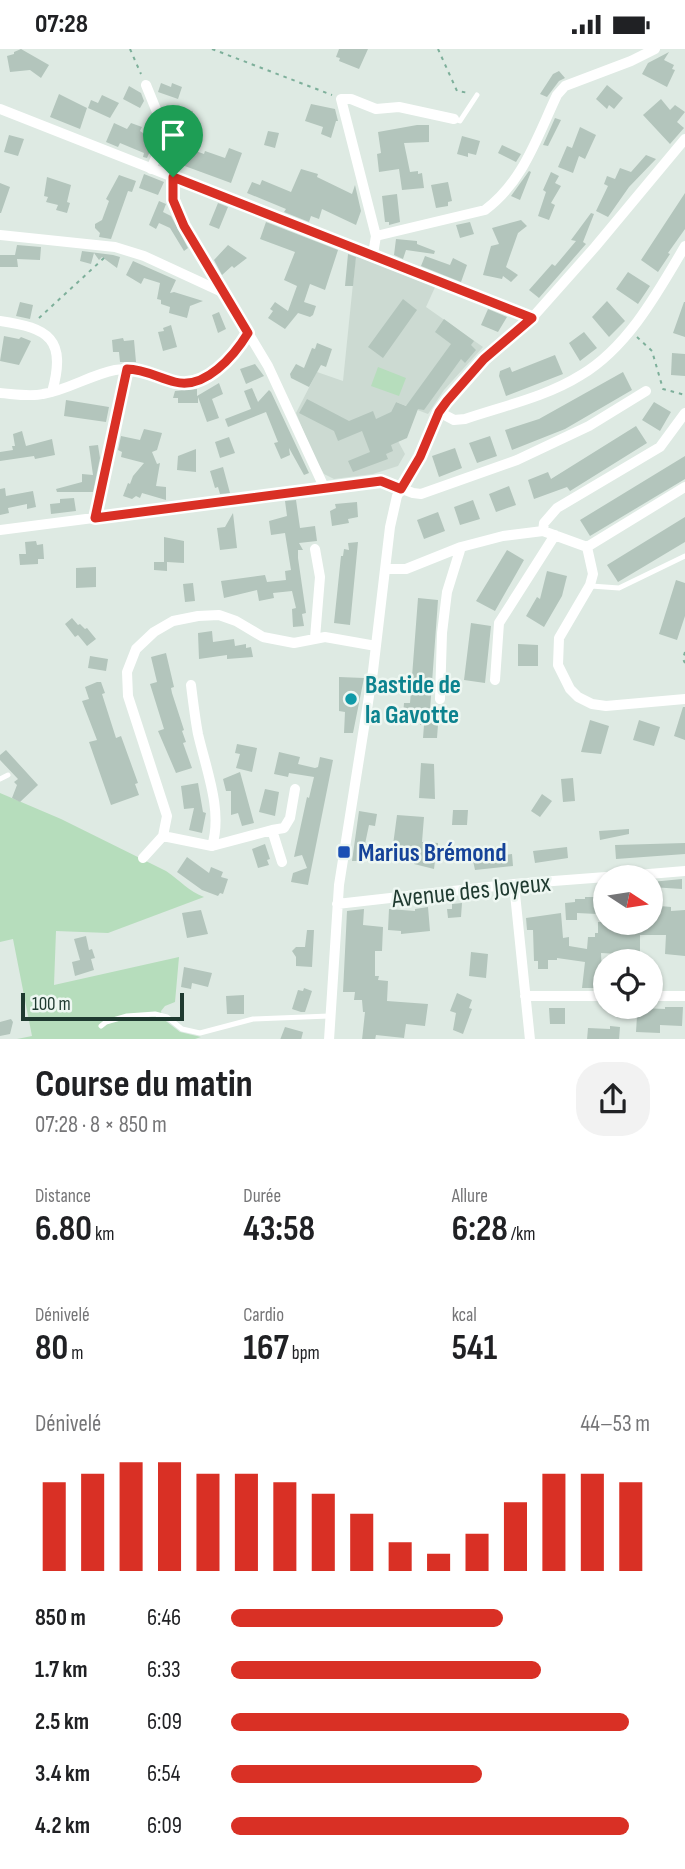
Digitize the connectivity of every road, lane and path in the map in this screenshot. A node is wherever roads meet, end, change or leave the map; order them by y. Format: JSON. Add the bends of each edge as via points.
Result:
{"nodes":[{"id":1,"x":130,"y":49,"type":"edge"},
{"id":2,"x":212,"y":49,"type":"edge"},
{"id":3,"x":438,"y":49,"type":"edge"},
{"id":4,"x":655,"y":49,"type":"edge"},
{"id":5,"x":146,"y":85,"type":"joint"},
{"id":6,"x":477,"y":95,"type":"joint"},
{"id":7,"x":341,"y":99,"type":"junction"},
{"id":8,"x":0,"y":109,"type":"edge"},
{"id":9,"x":454,"y":119,"type":"joint"},
{"id":10,"x":685,"y":139,"type":"edge"},
{"id":11,"x":151,"y":169,"type":"junction"},
{"id":12,"x":173,"y":177,"type":"junction"},
{"id":13,"x":0,"y":235,"type":"edge"},
{"id":14,"x":376,"y":236,"type":"junction"},
{"id":15,"x":685,"y":246,"type":"edge"},
{"id":16,"x":115,"y":247,"type":"junction"},
{"id":17,"x":373,"y":254,"type":"junction"},
{"id":18,"x":222,"y":292,"type":"junction"},
{"id":19,"x":532,"y":318,"type":"junction"},
{"id":20,"x":0,"y":321,"type":"edge"},
{"id":21,"x":31,"y":326,"type":"junction"},
{"id":22,"x":629,"y":330,"type":"junction"},
{"id":23,"x":248,"y":333,"type":"junction"},
{"id":24,"x":127,"y":369,"type":"junction"},
{"id":25,"x":646,"y":391,"type":"dead end"},
{"id":26,"x":52,"y":392,"type":"junction"},
{"id":27,"x":0,"y":393,"type":"edge"},
{"id":28,"x":685,"y":395,"type":"edge"},
{"id":29,"x":439,"y":412,"type":"junction"},
{"id":30,"x":685,"y":412,"type":"edge"},
{"id":31,"x":324,"y":487,"type":"junction"},
{"id":32,"x":685,"y":487,"type":"edge"},
{"id":33,"x":401,"y":489,"type":"junction"},
{"id":34,"x":95,"y":518,"type":"junction"},
{"id":35,"x":0,"y":530,"type":"edge"},
{"id":36,"x":543,"y":531,"type":"junction"},
{"id":37,"x":555,"y":535,"type":"junction"},
{"id":38,"x":461,"y":547,"type":"junction"},
{"id":39,"x":587,"y":547,"type":"junction"},
{"id":40,"x":316,"y":549,"type":"dead end"},
{"id":41,"x":685,"y":556,"type":"edge"},
{"id":42,"x":386,"y":569,"type":"junction"},
{"id":43,"x":590,"y":586,"type":"junction"},
{"id":44,"x":314,"y":638,"type":"junction"},
{"id":45,"x":376,"y":646,"type":"junction"},
{"id":46,"x":685,"y":652,"type":"edge"},
{"id":47,"x":685,"y":663,"type":"edge"},
{"id":48,"x":495,"y":680,"type":"dead end"},
{"id":49,"x":191,"y":685,"type":"dead end"},
{"id":50,"x":440,"y":699,"type":"dead end"},
{"id":51,"x":685,"y":699,"type":"edge"},
{"id":52,"x":8,"y":775,"type":"dead end"},
{"id":53,"x":0,"y":779,"type":"edge"},
{"id":54,"x":295,"y":789,"type":"dead end"},
{"id":55,"x":272,"y":829,"type":"junction"},
{"id":56,"x":163,"y":836,"type":"junction"},
{"id":57,"x":212,"y":846,"type":"junction"},
{"id":58,"x":143,"y":858,"type":"dead end"},
{"id":59,"x":282,"y":862,"type":"dead end"},
{"id":60,"x":685,"y":871,"type":"edge"},
{"id":61,"x":663,"y":873,"type":"edge"},
{"id":62,"x":593,"y":878,"type":"edge"},
{"id":63,"x":514,"y":884,"type":"junction"},
{"id":64,"x":337,"y":904,"type":"junction"},
{"id":65,"x":526,"y":996,"type":"junction"},
{"id":66,"x":593,"y":996,"type":"edge"},
{"id":67,"x":663,"y":996,"type":"edge"},
{"id":68,"x":685,"y":996,"type":"edge"},
{"id":69,"x":331,"y":1016,"type":"junction"},
{"id":70,"x":101,"y":1026,"type":"dead end"},
{"id":71,"x":329,"y":1039,"type":"edge"},
{"id":72,"x":530,"y":1039,"type":"edge"}],
"edges":[{"from":1,"to":5,"type":"path"},
{"from":2,"to":7,"type":"path"},
{"from":3,"to":6,"type":"path","via":[[457,91]]},
{"from":4,"to":14,"type":"street","via":[[565,86],[516,181],[485,210]]},
{"from":5,"to":11,"type":"street","via":[[166,134]]},
{"from":6,"to":9,"type":"lane","via":[[460,121]]},
{"from":7,"to":9,"type":"street","via":[[376,109],[407,108]]},
{"from":7,"to":14,"type":"street"},
{"from":8,"to":11,"type":"street"},
{"from":10,"to":19,"type":"street"},
{"from":11,"to":12,"type":"street"},
{"from":12,"to":17,"type":"street"},
{"from":12,"to":18,"type":"street","via":[[173,200],[184,226]]},
{"from":13,"to":16,"type":"street"},
{"from":14,"to":17,"type":"street"},
{"from":15,"to":22,"type":"street"},
{"from":16,"to":18,"type":"street"},
{"from":16,"to":21,"type":"path"},
{"from":17,"to":19,"type":"street"},
{"from":18,"to":23,"type":"street"},
{"from":19,"to":29,"type":"street","via":[[484,359]]},
{"from":20,"to":21,"type":"street"},
{"from":21,"to":26,"type":"street","via":[[50,338],[56,351]]},
{"from":22,"to":28,"type":"path","via":[[652,351],[663,389]]},
{"from":22,"to":29,"type":"street","via":[[581,375],[545,392],[465,419],[454,420]]},
{"from":23,"to":24,"type":"street","via":[[228,361],[189,384]]},
{"from":23,"to":31,"type":"street"},
{"from":24,"to":26,"type":"street"},
{"from":24,"to":34,"type":"street"},
{"from":25,"to":33,"type":"street","via":[[589,426],[517,460],[421,494]]},
{"from":26,"to":27,"type":"street"},
{"from":29,"to":33,"type":"street"},
{"from":30,"to":36,"type":"street","via":[[660,447],[557,508]]},
{"from":31,"to":33,"type":"street","via":[[381,481]]},
{"from":31,"to":34,"type":"street"},
{"from":32,"to":39,"type":"street"},
{"from":33,"to":42,"type":"street","via":[[393,510]]},
{"from":34,"to":35,"type":"street"},
{"from":36,"to":37,"type":"street"},
{"from":36,"to":38,"type":"street"},
{"from":37,"to":39,"type":"street"},
{"from":37,"to":48,"type":"street","via":[[499,623]]},
{"from":38,"to":42,"type":"street","via":[[406,569]]},
{"from":38,"to":50,"type":"street","via":[[447,592]]},
{"from":39,"to":43,"type":"street","via":[[593,574]]},
{"from":40,"to":44,"type":"street","via":[[320,577]]},
{"from":41,"to":43,"type":"lane","via":[[619,588]]},
{"from":42,"to":45,"type":"street"},
{"from":43,"to":51,"type":"street","via":[[559,638],[558,665],[570,689],[585,701],[606,706]]},
{"from":44,"to":45,"type":"street"},
{"from":44,"to":56,"type":"street","via":[[294,643],[263,638],[219,615],[198,616],[173,621],[136,649],[127,672],[128,696],[166,816]]},
{"from":45,"to":64,"type":"street"},
{"from":46,"to":47,"type":"path"},
{"from":49,"to":57,"type":"street","via":[[215,808]]},
{"from":52,"to":53,"type":"lane"},
{"from":54,"to":55,"type":"street","via":[[290,818],[284,828]]},
{"from":55,"to":57,"type":"street"},
{"from":55,"to":59,"type":"street"},
{"from":56,"to":57,"type":"street"},
{"from":56,"to":58,"type":"street"},
{"from":60,"to":61,"type":"street"},
{"from":62,"to":63,"type":"street","name":"Avenue des Joyeux"},
{"from":63,"to":64,"type":"street","name":"Avenue des Joyeux"},
{"from":63,"to":65,"type":"street"},
{"from":64,"to":69,"type":"street"},
{"from":65,"to":66,"type":"street"},
{"from":65,"to":72,"type":"street"},
{"from":67,"to":68,"type":"street"},
{"from":69,"to":70,"type":"lane","via":[[258,1019],[200,1033],[156,1014],[116,1018]]},
{"from":69,"to":71,"type":"street"}]}
